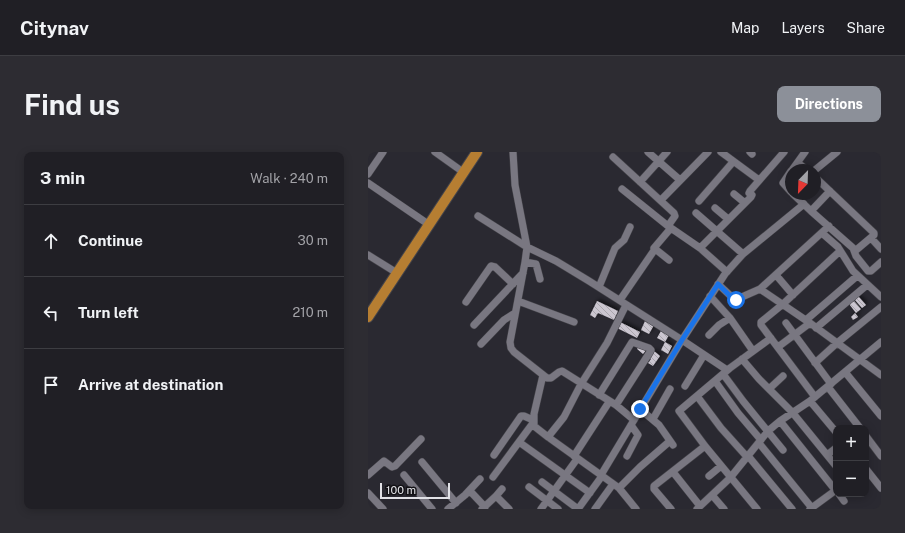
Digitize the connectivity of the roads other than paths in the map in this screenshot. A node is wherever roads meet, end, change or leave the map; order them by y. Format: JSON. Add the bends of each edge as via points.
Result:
{"nodes":[{"id":1,"x":383,"y":152,"type":"edge"},
{"id":2,"x":436,"y":152,"type":"edge"},
{"id":3,"x":477,"y":152,"type":"edge"},
{"id":4,"x":513,"y":152,"type":"edge"},
{"id":5,"x":648,"y":152,"type":"edge"},
{"id":6,"x":667,"y":152,"type":"edge"},
{"id":7,"x":708,"y":152,"type":"edge"},
{"id":8,"x":784,"y":152,"type":"edge"},
{"id":9,"x":805,"y":152,"type":"edge"},
{"id":10,"x":837,"y":152,"type":"edge"},
{"id":11,"x":725,"y":153,"type":"edge"},
{"id":12,"x":613,"y":157,"type":"dead end"},
{"id":13,"x":658,"y":162,"type":"junction"},
{"id":14,"x":733,"y":162,"type":"junction"},
{"id":15,"x":798,"y":163,"type":"edge"},
{"id":16,"x":821,"y":165,"type":"edge"},
{"id":17,"x":464,"y":172,"type":"junction"},
{"id":18,"x":368,"y":174,"type":"edge"},
{"id":19,"x":680,"y":180,"type":"junction"},
{"id":20,"x":759,"y":180,"type":"junction"},
{"id":21,"x":640,"y":182,"type":"junction"},
{"id":22,"x":368,"y":183,"type":"edge"},
{"id":23,"x":821,"y":183,"type":"edge"},
{"id":24,"x":622,"y":189,"type":"dead end"},
{"id":25,"x":830,"y":191,"type":"junction"},
{"id":26,"x":734,"y":194,"type":"dead end"},
{"id":27,"x":661,"y":200,"type":"junction"},
{"id":28,"x":800,"y":200,"type":"edge"},
{"id":29,"x":699,"y":201,"type":"dead end"},
{"id":30,"x":745,"y":203,"type":"junction"},
{"id":31,"x":804,"y":204,"type":"junction"},
{"id":32,"x":715,"y":208,"type":"dead end"},
{"id":33,"x":811,"y":211,"type":"junction"},
{"id":34,"x":696,"y":213,"type":"dead end"},
{"id":35,"x":478,"y":216,"type":"dead end"},
{"id":36,"x":728,"y":219,"type":"junction"},
{"id":37,"x":428,"y":224,"type":"junction"},
{"id":38,"x":829,"y":226,"type":"junction"},
{"id":39,"x":630,"y":227,"type":"dead end"},
{"id":40,"x":670,"y":227,"type":"junction"},
{"id":41,"x":716,"y":231,"type":"junction"},
{"id":42,"x":822,"y":233,"type":"junction"},
{"id":43,"x":871,"y":238,"type":"junction"},
{"id":44,"x":527,"y":247,"type":"junction"},
{"id":45,"x":700,"y":248,"type":"junction"},
{"id":46,"x":655,"y":249,"type":"junction"},
{"id":47,"x":881,"y":249,"type":"edge"},
{"id":48,"x":840,"y":251,"type":"junction"},
{"id":49,"x":855,"y":251,"type":"junction"},
{"id":50,"x":743,"y":254,"type":"junction"},
{"id":51,"x":368,"y":255,"type":"edge"},
{"id":52,"x":669,"y":260,"type":"dead end"},
{"id":53,"x":525,"y":262,"type":"junction"},
{"id":54,"x":881,"y":262,"type":"edge"},
{"id":55,"x":727,"y":272,"type":"junction"},
{"id":56,"x":397,"y":273,"type":"junction"},
{"id":57,"x":523,"y":273,"type":"junction"},
{"id":58,"x":776,"y":275,"type":"junction"},
{"id":59,"x":857,"y":276,"type":"junction"},
{"id":60,"x":540,"y":279,"type":"dead end"},
{"id":61,"x":513,"y":284,"type":"junction"},
{"id":62,"x":718,"y":284,"type":"junction"},
{"id":63,"x":867,"y":285,"type":"junction"},
{"id":64,"x":599,"y":287,"type":"junction"},
{"id":65,"x":760,"y":289,"type":"junction"},
{"id":66,"x":880,"y":294,"type":"edge"},
{"id":67,"x":793,"y":295,"type":"junction"},
{"id":68,"x":710,"y":296,"type":"junction"},
{"id":69,"x":518,"y":300,"type":"junction"},
{"id":70,"x":620,"y":300,"type":"junction"},
{"id":71,"x":466,"y":302,"type":"dead end"},
{"id":72,"x":783,"y":304,"type":"junction"},
{"id":73,"x":626,"y":305,"type":"junction"},
{"id":74,"x":881,"y":307,"type":"edge"},
{"id":75,"x":515,"y":313,"type":"junction"},
{"id":76,"x":368,"y":317,"type":"edge"},
{"id":77,"x":730,"y":318,"type":"junction"},
{"id":78,"x":574,"y":322,"type":"dead end"},
{"id":79,"x":786,"y":323,"type":"dead end"},
{"id":80,"x":811,"y":324,"type":"junction"},
{"id":81,"x":474,"y":325,"type":"dead end"},
{"id":82,"x":795,"y":334,"type":"junction"},
{"id":83,"x":709,"y":335,"type":"dead end"},
{"id":84,"x":771,"y":338,"type":"junction"},
{"id":85,"x":682,"y":340,"type":"junction"},
{"id":86,"x":881,"y":342,"type":"edge"},
{"id":87,"x":836,"y":343,"type":"junction"},
{"id":88,"x":481,"y":344,"type":"dead end"},
{"id":89,"x":778,"y":347,"type":"junction"},
{"id":90,"x":753,"y":351,"type":"junction"},
{"id":91,"x":704,"y":355,"type":"junction"},
{"id":92,"x":742,"y":359,"type":"junction"},
{"id":93,"x":860,"y":360,"type":"junction"},
{"id":94,"x":815,"y":362,"type":"junction"},
{"id":95,"x":725,"y":372,"type":"junction"},
{"id":96,"x":845,"y":372,"type":"junction"},
{"id":97,"x":881,"y":374,"type":"edge"},
{"id":98,"x":543,"y":375,"type":"junction"},
{"id":99,"x":783,"y":376,"type":"dead end"},
{"id":100,"x":715,"y":381,"type":"junction"},
{"id":101,"x":581,"y":384,"type":"junction"},
{"id":102,"x":830,"y":385,"type":"junction"},
{"id":103,"x":685,"y":386,"type":"dead end"},
{"id":104,"x":670,"y":389,"type":"dead end"},
{"id":105,"x":769,"y":389,"type":"junction"},
{"id":106,"x":599,"y":395,"type":"junction"},
{"id":107,"x":697,"y":396,"type":"junction"},
{"id":108,"x":812,"y":399,"type":"junction"},
{"id":109,"x":881,"y":403,"type":"edge"},
{"id":110,"x":613,"y":404,"type":"junction"},
{"id":111,"x":874,"y":408,"type":"junction"},
{"id":112,"x":640,"y":409,"type":"junction"},
{"id":113,"x":792,"y":412,"type":"junction"},
{"id":114,"x":881,"y":416,"type":"edge"},
{"id":115,"x":653,"y":419,"type":"junction"},
{"id":116,"x":533,"y":421,"type":"junction"},
{"id":117,"x":780,"y":421,"type":"junction"},
{"id":118,"x":632,"y":422,"type":"junction"},
{"id":119,"x":858,"y":425,"type":"edge"},
{"id":120,"x":833,"y":428,"type":"edge"},
{"id":121,"x":768,"y":432,"type":"junction"},
{"id":122,"x":548,"y":437,"type":"junction"},
{"id":123,"x":421,"y":439,"type":"dead end"},
{"id":124,"x":869,"y":439,"type":"edge"},
{"id":125,"x":760,"y":441,"type":"junction"},
{"id":126,"x":519,"y":442,"type":"junction"},
{"id":127,"x":705,"y":446,"type":"junction"},
{"id":128,"x":783,"y":450,"type":"dead end"},
{"id":129,"x":833,"y":450,"type":"edge"},
{"id":130,"x":880,"y":452,"type":"edge"},
{"id":131,"x":494,"y":455,"type":"dead end"},
{"id":132,"x":827,"y":455,"type":"junction"},
{"id":133,"x":627,"y":456,"type":"dead end"},
{"id":134,"x":576,"y":457,"type":"junction"},
{"id":135,"x":748,"y":457,"type":"junction"},
{"id":136,"x":422,"y":462,"type":"dead end"},
{"id":137,"x":833,"y":462,"type":"edge"},
{"id":138,"x":721,"y":466,"type":"junction"},
{"id":139,"x":673,"y":472,"type":"junction"},
{"id":140,"x":869,"y":473,"type":"edge"},
{"id":141,"x":368,"y":475,"type":"edge"},
{"id":142,"x":404,"y":475,"type":"dead end"},
{"id":143,"x":565,"y":476,"type":"junction"},
{"id":144,"x":601,"y":476,"type":"junction"},
{"id":145,"x":709,"y":476,"type":"dead end"},
{"id":146,"x":493,"y":477,"type":"dead end"},
{"id":147,"x":480,"y":478,"type":"dead end"},
{"id":148,"x":730,"y":478,"type":"junction"},
{"id":149,"x":542,"y":482,"type":"dead end"},
{"id":150,"x":616,"y":486,"type":"junction"},
{"id":151,"x":529,"y":487,"type":"dead end"},
{"id":152,"x":833,"y":487,"type":"edge"},
{"id":153,"x":881,"y":488,"type":"edge"},
{"id":154,"x":502,"y":489,"type":"dead end"},
{"id":155,"x":470,"y":491,"type":"junction"},
{"id":156,"x":554,"y":491,"type":"junction"},
{"id":157,"x":368,"y":493,"type":"edge"},
{"id":158,"x":590,"y":493,"type":"junction"},
{"id":159,"x":833,"y":493,"type":"edge"},
{"id":160,"x":712,"y":495,"type":"junction"},
{"id":161,"x":496,"y":496,"type":"junction"},
{"id":162,"x":841,"y":497,"type":"edge"},
{"id":163,"x":547,"y":501,"type":"junction"},
{"id":164,"x":844,"y":501,"type":"dead end"},
{"id":165,"x":456,"y":503,"type":"junction"},
{"id":166,"x":483,"y":508,"type":"edge"},
{"id":167,"x":698,"y":508,"type":"edge"},
{"id":168,"x":811,"y":508,"type":"edge"},
{"id":169,"x":383,"y":509,"type":"edge"},
{"id":170,"x":432,"y":509,"type":"edge"},
{"id":171,"x":448,"y":509,"type":"edge"},
{"id":172,"x":509,"y":509,"type":"edge"},
{"id":173,"x":541,"y":509,"type":"edge"},
{"id":174,"x":558,"y":509,"type":"edge"},
{"id":175,"x":578,"y":509,"type":"edge"},
{"id":176,"x":595,"y":509,"type":"edge"},
{"id":177,"x":636,"y":509,"type":"edge"},
{"id":178,"x":670,"y":509,"type":"edge"},
{"id":179,"x":724,"y":509,"type":"edge"},
{"id":180,"x":757,"y":509,"type":"edge"},
{"id":181,"x":792,"y":509,"type":"edge"}],
"edges":[{"from":1,"to":18,"type":"street"},
{"from":2,"to":17,"type":"street"},
{"from":3,"to":17,"type":"highway"},
{"from":4,"to":44,"type":"street","via":[[515,185]]},
{"from":5,"to":13,"type":"street"},
{"from":6,"to":13,"type":"street"},
{"from":7,"to":19,"type":"street"},
{"from":8,"to":20,"type":"street"},
{"from":9,"to":15,"type":"street"},
{"from":10,"to":16,"type":"street"},
{"from":11,"to":14,"type":"street"},
{"from":12,"to":21,"type":"street"},
{"from":13,"to":19,"type":"street"},
{"from":13,"to":21,"type":"street"},
{"from":14,"to":20,"type":"street"},
{"from":14,"to":29,"type":"street"},
{"from":17,"to":37,"type":"highway"},
{"from":19,"to":27,"type":"street"},
{"from":20,"to":30,"type":"street","via":[[749,193],[752,196]]},
{"from":21,"to":27,"type":"street"},
{"from":22,"to":37,"type":"street"},
{"from":23,"to":25,"type":"street"},
{"from":24,"to":40,"type":"street"},
{"from":25,"to":33,"type":"street"},
{"from":25,"to":43,"type":"street","via":[[874,232]]},
{"from":26,"to":30,"type":"street"},
{"from":27,"to":40,"type":"street","via":[[675,214]]},
{"from":28,"to":31,"type":"street"},
{"from":30,"to":36,"type":"street"},
{"from":31,"to":33,"type":"street"},
{"from":31,"to":50,"type":"street"},
{"from":32,"to":36,"type":"street"},
{"from":33,"to":38,"type":"street"},
{"from":34,"to":41,"type":"street"},
{"from":35,"to":44,"type":"street"},
{"from":36,"to":41,"type":"street"},
{"from":37,"to":56,"type":"highway"},
{"from":38,"to":42,"type":"street"},
{"from":38,"to":49,"type":"street"},
{"from":39,"to":64,"type":"street","via":[[624,240],[615,248]]},
{"from":40,"to":45,"type":"street"},
{"from":40,"to":46,"type":"street"},
{"from":41,"to":45,"type":"street"},
{"from":41,"to":50,"type":"street"},
{"from":42,"to":48,"type":"street"},
{"from":42,"to":58,"type":"street"},
{"from":43,"to":47,"type":"street"},
{"from":43,"to":49,"type":"street"},
{"from":44,"to":53,"type":"street"},
{"from":44,"to":64,"type":"street"},
{"from":45,"to":55,"type":"street"},
{"from":46,"to":52,"type":"street"},
{"from":46,"to":70,"type":"street"},
{"from":48,"to":59,"type":"street"},
{"from":48,"to":67,"type":"street"},
{"from":49,"to":54,"type":"street","via":[[868,271]]},
{"from":50,"to":55,"type":"street"},
{"from":51,"to":56,"type":"street"},
{"from":53,"to":57,"type":"street"},
{"from":53,"to":60,"type":"street","via":[[536,264]]},
{"from":55,"to":62,"type":"street"},
{"from":56,"to":76,"type":"highway"},
{"from":57,"to":61,"type":"street"},
{"from":57,"to":69,"type":"street"},
{"from":58,"to":65,"type":"street"},
{"from":58,"to":67,"type":"street"},
{"from":59,"to":63,"type":"street"},
{"from":59,"to":80,"type":"street"},
{"from":61,"to":71,"type":"street","via":[[491,266]]},
{"from":61,"to":81,"type":"street"},
{"from":62,"to":65,"type":"street","via":[[735,300]]},
{"from":62,"to":68,"type":"street"},
{"from":63,"to":66,"type":"street"},
{"from":63,"to":80,"type":"street"},
{"from":64,"to":70,"type":"street"},
{"from":65,"to":72,"type":"street"},
{"from":67,"to":72,"type":"street"},
{"from":68,"to":77,"type":"street"},
{"from":68,"to":85,"type":"street"},
{"from":69,"to":75,"type":"street"},
{"from":69,"to":78,"type":"street"},
{"from":70,"to":73,"type":"street"},
{"from":72,"to":80,"type":"street"},
{"from":72,"to":84,"type":"street","via":[[761,322]]},
{"from":73,"to":85,"type":"street"},
{"from":73,"to":101,"type":"street","via":[[607,343]]},
{"from":74,"to":87,"type":"street"},
{"from":75,"to":88,"type":"street","via":[[504,320]]},
{"from":75,"to":98,"type":"street","via":[[511,348]]},
{"from":77,"to":83,"type":"street"},
{"from":77,"to":90,"type":"street"},
{"from":79,"to":82,"type":"street"},
{"from":80,"to":82,"type":"street"},
{"from":80,"to":87,"type":"street"},
{"from":82,"to":89,"type":"street"},
{"from":82,"to":94,"type":"street"},
{"from":84,"to":89,"type":"street"},
{"from":84,"to":90,"type":"street"},
{"from":85,"to":91,"type":"street"},
{"from":85,"to":112,"type":"street"},
{"from":86,"to":93,"type":"street"},
{"from":87,"to":93,"type":"street"},
{"from":87,"to":94,"type":"street"},
{"from":89,"to":108,"type":"street"},
{"from":90,"to":92,"type":"street"},
{"from":91,"to":95,"type":"street"},
{"from":91,"to":103,"type":"street"},
{"from":92,"to":95,"type":"street"},
{"from":92,"to":105,"type":"street"},
{"from":93,"to":96,"type":"street"},
{"from":93,"to":97,"type":"street"},
{"from":94,"to":102,"type":"street"},
{"from":95,"to":100,"type":"street"},
{"from":95,"to":121,"type":"street"},
{"from":96,"to":102,"type":"street"},
{"from":96,"to":111,"type":"street"},
{"from":98,"to":101,"type":"street","via":[[551,378],[561,371]]},
{"from":98,"to":116,"type":"street"},
{"from":99,"to":105,"type":"street"},
{"from":100,"to":107,"type":"street"},
{"from":100,"to":125,"type":"street"},
{"from":101,"to":106,"type":"street"},
{"from":101,"to":122,"type":"street","via":[[561,421]]},
{"from":102,"to":108,"type":"street"},
{"from":102,"to":119,"type":"street"},
{"from":104,"to":115,"type":"street"},
{"from":105,"to":113,"type":"street"},
{"from":106,"to":110,"type":"street"},
{"from":106,"to":110,"type":"street","via":[[632,342],[649,348],[650,352]]},
{"from":107,"to":127,"type":"street","via":[[679,411]]},
{"from":107,"to":135,"type":"street","via":[[721,428]]},
{"from":108,"to":113,"type":"street"},
{"from":108,"to":120,"type":"street"},
{"from":109,"to":111,"type":"street"},
{"from":110,"to":118,"type":"street"},
{"from":110,"to":134,"type":"street"},
{"from":111,"to":114,"type":"street"},
{"from":112,"to":115,"type":"street"},
{"from":112,"to":118,"type":"street"},
{"from":113,"to":117,"type":"street"},
{"from":113,"to":132,"type":"street"},
{"from":115,"to":150,"type":"street","via":[[672,443]]},
{"from":116,"to":122,"type":"street"},
{"from":116,"to":126,"type":"street"},
{"from":116,"to":131,"type":"street","via":[[521,416]]},
{"from":117,"to":121,"type":"street"},
{"from":117,"to":152,"type":"street"},
{"from":118,"to":133,"type":"street","via":[[638,435]]},
{"from":118,"to":144,"type":"street"},
{"from":121,"to":125,"type":"street"},
{"from":121,"to":128,"type":"street"},
{"from":122,"to":134,"type":"street"},
{"from":123,"to":141,"type":"street","via":[[395,466],[384,461]]},
{"from":124,"to":130,"type":"street"},
{"from":125,"to":135,"type":"street"},
{"from":125,"to":168,"type":"street"},
{"from":126,"to":143,"type":"street"},
{"from":126,"to":146,"type":"street"},
{"from":127,"to":138,"type":"street"},
{"from":127,"to":139,"type":"street"},
{"from":129,"to":132,"type":"street"},
{"from":132,"to":137,"type":"street"},
{"from":134,"to":143,"type":"street"},
{"from":134,"to":144,"type":"street"},
{"from":135,"to":148,"type":"street"},
{"from":135,"to":181,"type":"street"},
{"from":136,"to":165,"type":"street"},
{"from":138,"to":145,"type":"street"},
{"from":138,"to":148,"type":"street"},
{"from":139,"to":167,"type":"street"},
{"from":139,"to":178,"type":"street","via":[[654,488]]},
{"from":140,"to":153,"type":"street"},
{"from":142,"to":170,"type":"street"},
{"from":143,"to":156,"type":"street"},
{"from":143,"to":158,"type":"street"},
{"from":144,"to":150,"type":"street"},
{"from":144,"to":158,"type":"street"},
{"from":147,"to":155,"type":"street"},
{"from":148,"to":160,"type":"street"},
{"from":148,"to":180,"type":"street"},
{"from":149,"to":156,"type":"street"},
{"from":150,"to":176,"type":"street"},
{"from":150,"to":177,"type":"street"},
{"from":151,"to":163,"type":"street"},
{"from":154,"to":161,"type":"street"},
{"from":155,"to":165,"type":"street"},
{"from":155,"to":166,"type":"street"},
{"from":156,"to":163,"type":"street"},
{"from":156,"to":175,"type":"street"},
{"from":157,"to":169,"type":"street"},
{"from":158,"to":175,"type":"street"},
{"from":159,"to":168,"type":"street"},
{"from":160,"to":167,"type":"street"},
{"from":160,"to":179,"type":"street"},
{"from":161,"to":166,"type":"street"},
{"from":161,"to":172,"type":"street"},
{"from":162,"to":164,"type":"street"},
{"from":163,"to":173,"type":"street"},
{"from":163,"to":174,"type":"street"},
{"from":165,"to":171,"type":"street"}]}
